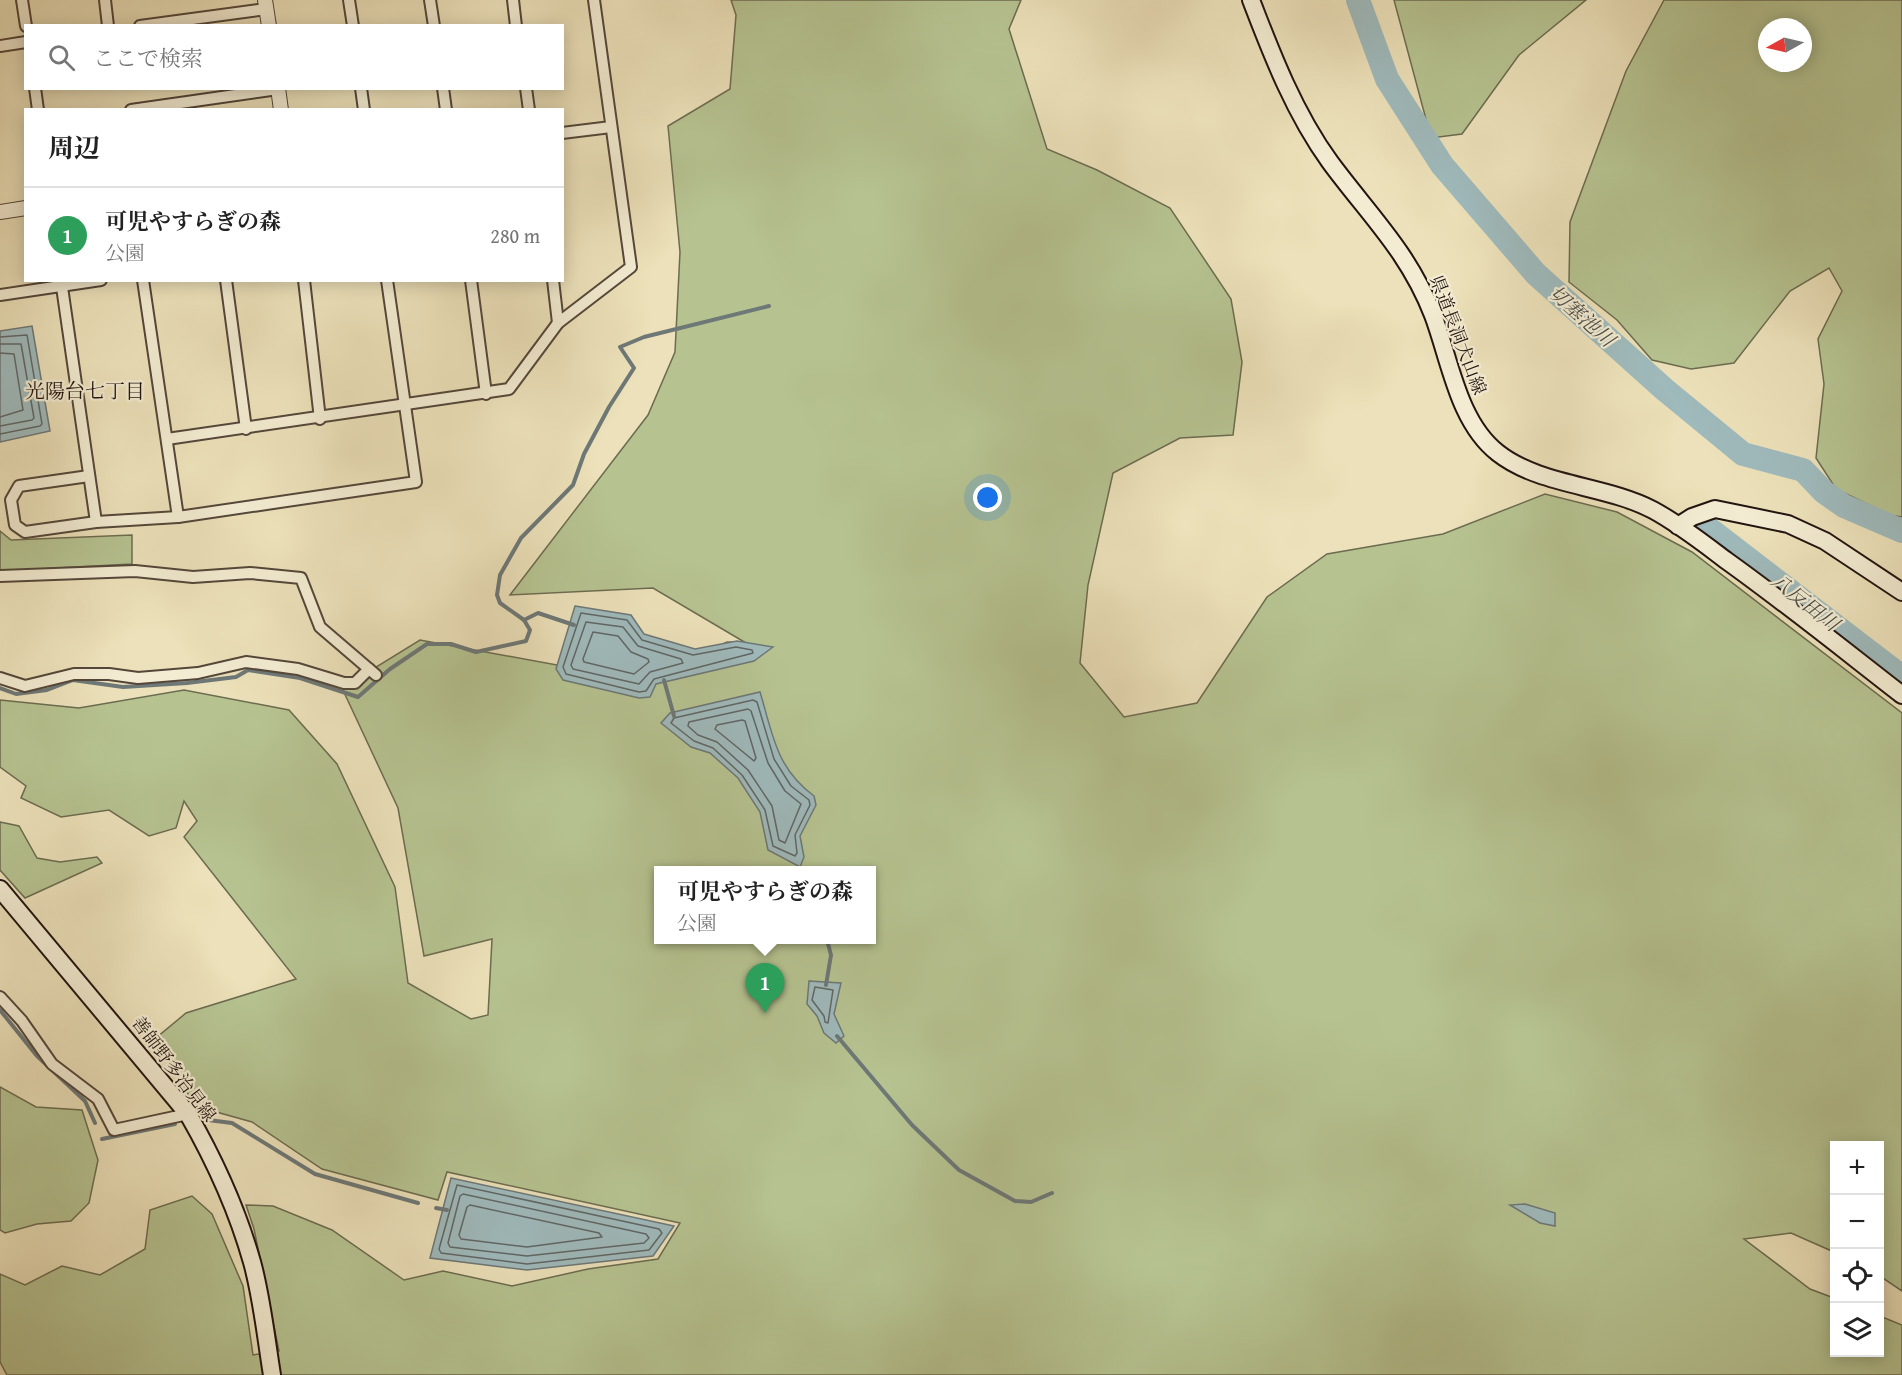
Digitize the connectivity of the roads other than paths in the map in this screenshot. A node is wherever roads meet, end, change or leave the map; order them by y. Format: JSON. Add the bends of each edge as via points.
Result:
{"nodes":[{"id":1,"x":22,"y":0,"type":"edge"},
{"id":2,"x":105,"y":0,"type":"edge"},
{"id":3,"x":349,"y":0,"type":"edge"},
{"id":4,"x":430,"y":0,"type":"edge"},
{"id":5,"x":513,"y":0,"type":"edge"},
{"id":6,"x":594,"y":0,"type":"edge"},
{"id":7,"x":1251,"y":0,"type":"edge"},
{"id":8,"x":266,"y":5,"type":"edge"},
{"id":9,"x":26,"y":24,"type":"edge"},
{"id":10,"x":108,"y":24,"type":"edge"},
{"id":11,"x":152,"y":24,"type":"edge"},
{"id":12,"x":269,"y":24,"type":"edge"},
{"id":13,"x":352,"y":24,"type":"edge"},
{"id":14,"x":434,"y":24,"type":"edge"},
{"id":15,"x":516,"y":24,"type":"edge"},
{"id":16,"x":24,"y":42,"type":"edge"},
{"id":17,"x":0,"y":46,"type":"edge"},
{"id":18,"x":35,"y":90,"type":"edge"},
{"id":19,"x":271,"y":90,"type":"edge"},
{"id":20,"x":278,"y":90,"type":"edge"},
{"id":21,"x":361,"y":90,"type":"edge"},
{"id":22,"x":443,"y":90,"type":"edge"},
{"id":23,"x":526,"y":90,"type":"edge"},
{"id":24,"x":38,"y":108,"type":"edge"},
{"id":25,"x":145,"y":108,"type":"edge"},
{"id":26,"x":281,"y":108,"type":"edge"},
{"id":27,"x":364,"y":108,"type":"edge"},
{"id":28,"x":446,"y":108,"type":"edge"},
{"id":29,"x":529,"y":108,"type":"edge"},
{"id":30,"x":611,"y":127,"type":"junction"},
{"id":31,"x":564,"y":133,"type":"edge"},
{"id":32,"x":24,"y":208,"type":"edge"},
{"id":33,"x":0,"y":212,"type":"edge"},
{"id":34,"x":90,"y":282,"type":"edge"},
{"id":35,"x":143,"y":282,"type":"edge"},
{"id":36,"x":226,"y":282,"type":"edge"},
{"id":37,"x":304,"y":282,"type":"edge"},
{"id":38,"x":387,"y":282,"type":"edge"},
{"id":39,"x":471,"y":282,"type":"edge"},
{"id":40,"x":553,"y":282,"type":"edge"},
{"id":41,"x":62,"y":287,"type":"junction"},
{"id":42,"x":0,"y":295,"type":"edge"},
{"id":43,"x":558,"y":322,"type":"junction"},
{"id":44,"x":486,"y":394,"type":"junction"},
{"id":45,"x":405,"y":406,"type":"junction"},
{"id":46,"x":320,"y":419,"type":"junction"},
{"id":47,"x":246,"y":429,"type":"junction"},
{"id":48,"x":167,"y":440,"type":"junction"},
{"id":49,"x":88,"y":476,"type":"junction"},
{"id":50,"x":178,"y":517,"type":"junction"},
{"id":51,"x":96,"y":522,"type":"junction"},
{"id":52,"x":1678,"y":526,"type":"junction"},
{"id":53,"x":0,"y":576,"type":"edge"},
{"id":54,"x":1902,"y":592,"type":"edge"},
{"id":55,"x":0,"y":678,"type":"edge"},
{"id":56,"x":1902,"y":695,"type":"edge"},
{"id":57,"x":0,"y":888,"type":"edge"},
{"id":58,"x":0,"y":997,"type":"edge"},
{"id":59,"x":188,"y":1114,"type":"junction"},
{"id":60,"x":272,"y":1375,"type":"edge"}],
"edges":[{"from":1,"to":9,"type":"street"},
{"from":2,"to":10,"type":"street"},
{"from":3,"to":13,"type":"street"},
{"from":4,"to":14,"type":"street"},
{"from":5,"to":15,"type":"street"},
{"from":6,"to":30,"type":"street"},
{"from":7,"to":52,"type":"main road","name":"県道長洞犬山線","via":[[1312,135],[1399,248],[1417,279],[1467,412],[1488,443],[1527,469],[1617,495]]},
{"from":8,"to":11,"type":"street"},
{"from":8,"to":12,"type":"street"},
{"from":16,"to":17,"type":"street"},
{"from":18,"to":24,"type":"street"},
{"from":19,"to":25,"type":"street"},
{"from":20,"to":26,"type":"street"},
{"from":21,"to":27,"type":"street"},
{"from":22,"to":28,"type":"street"},
{"from":23,"to":29,"type":"street"},
{"from":30,"to":31,"type":"street"},
{"from":30,"to":43,"type":"street","via":[[631,267]]},
{"from":32,"to":33,"type":"street"},
{"from":34,"to":41,"type":"street"},
{"from":35,"to":48,"type":"street"},
{"from":36,"to":47,"type":"street"},
{"from":37,"to":46,"type":"street"},
{"from":38,"to":45,"type":"street"},
{"from":39,"to":44,"type":"street"},
{"from":40,"to":43,"type":"street"},
{"from":41,"to":42,"type":"street"},
{"from":41,"to":49,"type":"street"},
{"from":43,"to":44,"type":"street","via":[[509,390]]},
{"from":44,"to":45,"type":"street"},
{"from":45,"to":46,"type":"street"},
{"from":45,"to":50,"type":"street","via":[[416,482]]},
{"from":46,"to":47,"type":"street"},
{"from":47,"to":48,"type":"street"},
{"from":48,"to":50,"type":"street"},
{"from":49,"to":51,"type":"street"},
{"from":49,"to":51,"type":"street","via":[[19,486],[11,500],[15,525],[25,532]]},
{"from":50,"to":51,"type":"street"},
{"from":52,"to":54,"type":"main road","via":[[1715,509],[1788,525],[1825,541]]},
{"from":52,"to":56,"type":"main road","name":"県道長洞犬山線"},
{"from":53,"to":55,"type":"street","via":[[135,571],[193,577],[250,573],[301,578],[320,627],[372,672],[355,683],[344,683],[298,669],[246,662],[198,673],[150,677],[74,674],[25,686]]},
{"from":57,"to":59,"type":"main road","name":"善師野多治見線"},
{"from":58,"to":59,"type":"street","via":[[52,1064],[98,1099],[114,1130]]},
{"from":59,"to":60,"type":"main road","name":"善師野多治見線","via":[[235,1208],[253,1264]]}]}
